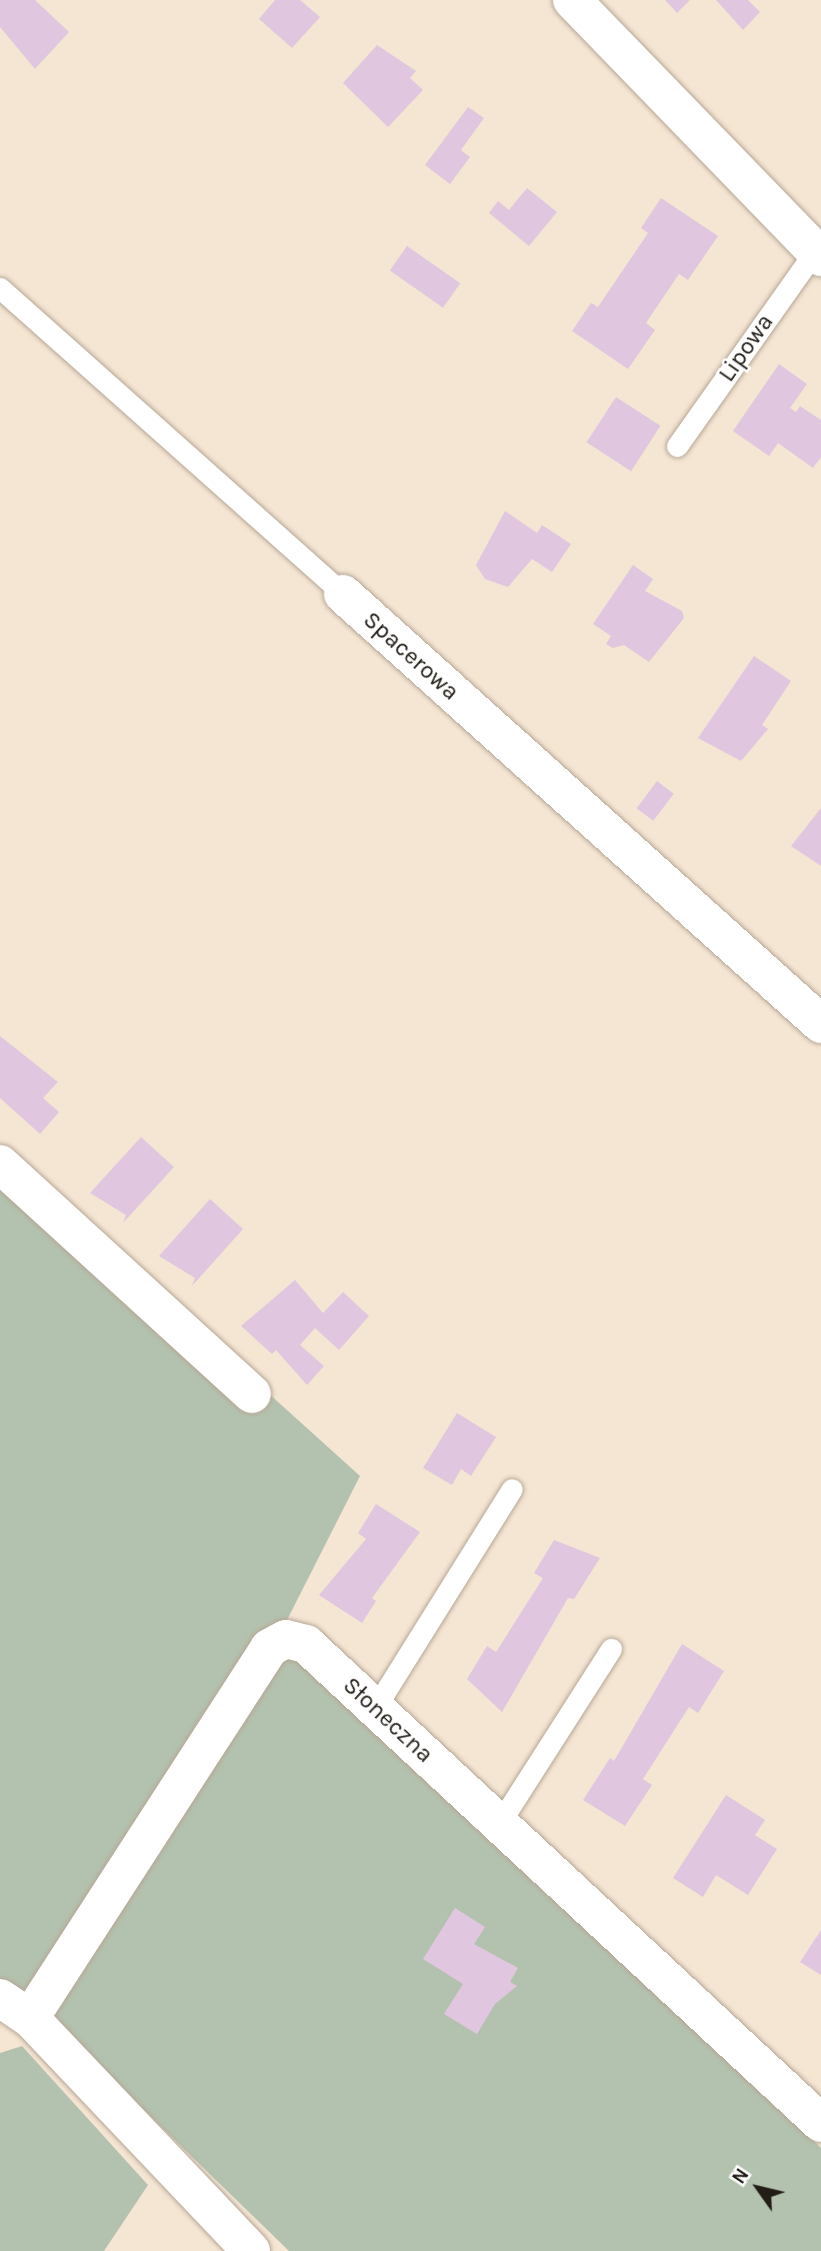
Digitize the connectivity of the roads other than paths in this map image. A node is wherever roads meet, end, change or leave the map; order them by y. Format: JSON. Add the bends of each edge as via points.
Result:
{"nodes":[{"id":1,"x":572,"y":0,"type":"edge"},
{"id":2,"x":818,"y":254,"type":"edge"},
{"id":3,"x":0,"y":288,"type":"edge"},
{"id":4,"x":677,"y":446,"type":"dead end"},
{"id":5,"x":343,"y":594,"type":"joint"},
{"id":6,"x":821,"y":1024,"type":"edge"},
{"id":7,"x":0,"y":1164,"type":"edge"},
{"id":8,"x":252,"y":1394,"type":"dead end"},
{"id":9,"x":512,"y":1489,"type":"dead end"},
{"id":10,"x":611,"y":1649,"type":"dead end"},
{"id":11,"x":375,"y":1708,"type":"junction"},
{"id":12,"x":499,"y":1824,"type":"junction"},
{"id":13,"x":15,"y":2008,"type":"edge"},
{"id":14,"x":821,"y":2123,"type":"edge"},
{"id":15,"x":251,"y":2251,"type":"edge"}],
"edges":[{"from":1,"to":2,"type":"street"},
{"from":2,"to":4,"type":"lane","name":"Lipowa"},
{"from":3,"to":5,"type":"lane","name":"Spacerowa"},
{"from":5,"to":6,"type":"street","name":"Spacerowa"},
{"from":7,"to":8,"type":"street"},
{"from":9,"to":11,"type":"lane"},
{"from":10,"to":12,"type":"lane"},
{"from":11,"to":12,"type":"street","name":"Słoneczna"},
{"from":11,"to":13,"type":"street","name":"Słoneczna","via":[[306,1644],[286,1639],[270,1648]]},
{"from":12,"to":14,"type":"street","name":"Słoneczna"},
{"from":13,"to":15,"type":"street"}]}
